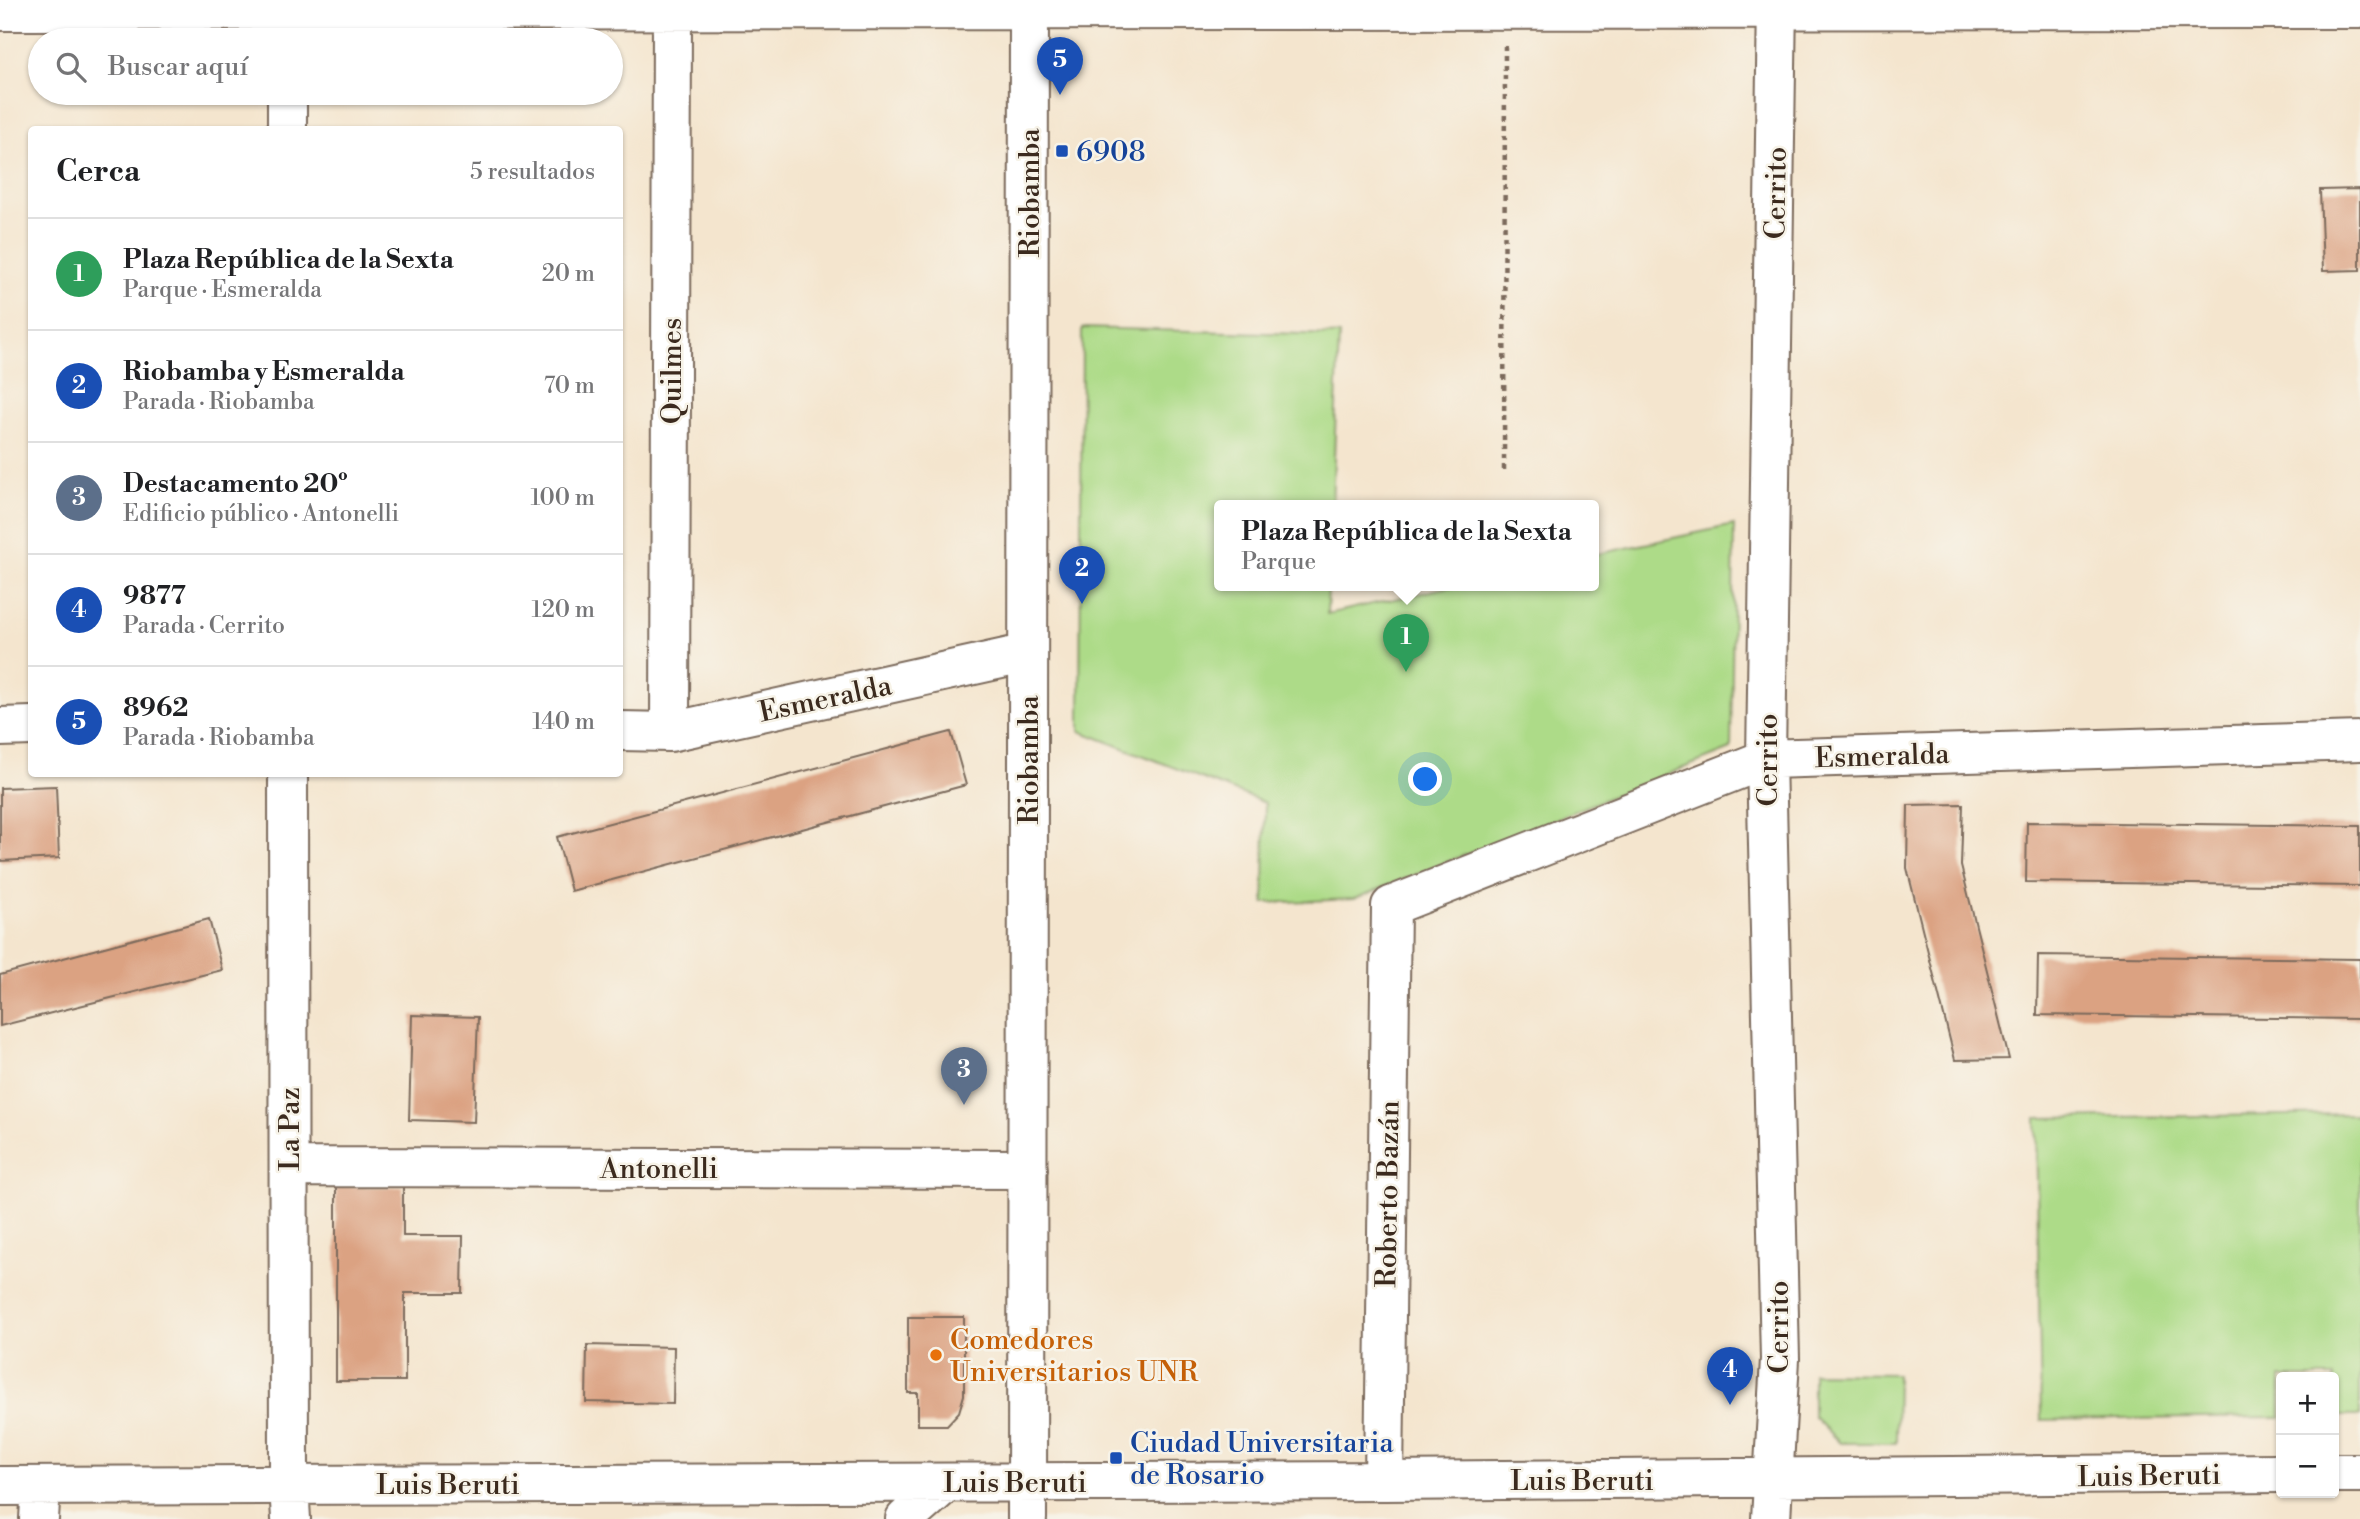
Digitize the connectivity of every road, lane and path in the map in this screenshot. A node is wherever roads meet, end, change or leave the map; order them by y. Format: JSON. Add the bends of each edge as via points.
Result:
{"nodes":[{"id":1,"x":1029,"y":5,"type":"edge"},
{"id":2,"x":1777,"y":5,"type":"edge"},
{"id":3,"x":2360,"y":9,"type":"edge"},
{"id":4,"x":1505,"y":10,"type":"junction"},
{"id":5,"x":0,"y":11,"type":"edge"},
{"id":6,"x":672,"y":11,"type":"junction"},
{"id":7,"x":287,"y":17,"type":"edge"},
{"id":8,"x":287,"y":105,"type":"edge"},
{"id":9,"x":287,"y":126,"type":"edge"},
{"id":10,"x":1504,"y":470,"type":"dead end"},
{"id":11,"x":1028,"y":653,"type":"junction"},
{"id":12,"x":28,"y":726,"type":"edge"},
{"id":13,"x":0,"y":727,"type":"edge"},
{"id":14,"x":623,"y":731,"type":"edge"},
{"id":15,"x":670,"y":732,"type":"junction"},
{"id":16,"x":2360,"y":741,"type":"edge"},
{"id":17,"x":1766,"y":759,"type":"junction"},
{"id":18,"x":288,"y":777,"type":"edge"},
{"id":19,"x":1391,"y":906,"type":"joint"},
{"id":20,"x":289,"y":1167,"type":"junction"},
{"id":21,"x":1028,"y":1169,"type":"junction"},
{"id":22,"x":2276,"y":1473,"type":"edge"},
{"id":23,"x":2339,"y":1473,"type":"edge"},
{"id":24,"x":2360,"y":1473,"type":"edge"},
{"id":25,"x":1773,"y":1479,"type":"junction"},
{"id":26,"x":1384,"y":1481,"type":"junction"},
{"id":27,"x":946,"y":1483,"type":"junction"},
{"id":28,"x":0,"y":1486,"type":"edge"},
{"id":29,"x":1028,"y":1501,"type":"edge"},
{"id":30,"x":40,"y":1502,"type":"edge"},
{"id":31,"x":290,"y":1502,"type":"edge"},
{"id":32,"x":905,"y":1519,"type":"edge"},
{"id":33,"x":1771,"y":1519,"type":"edge"}],
"edges":[{"from":1,"to":4,"type":"street"},
{"from":1,"to":6,"type":"street"},
{"from":1,"to":11,"type":"street","name":"Riobamba"},
{"from":2,"to":3,"type":"street"},
{"from":2,"to":4,"type":"street"},
{"from":2,"to":17,"type":"street","name":"Cerrito"},
{"from":4,"to":10,"type":"path"},
{"from":5,"to":7,"type":"street"},
{"from":6,"to":7,"type":"street"},
{"from":6,"to":15,"type":"street","name":"Quilmes"},
{"from":8,"to":9,"type":"street"},
{"from":11,"to":15,"type":"street","name":"Esmeralda"},
{"from":11,"to":21,"type":"street","name":"Riobamba"},
{"from":12,"to":13,"type":"street"},
{"from":14,"to":15,"type":"street","name":"Esmeralda"},
{"from":16,"to":17,"type":"street","name":"Esmeralda"},
{"from":17,"to":19,"type":"street","name":"Esmeralda"},
{"from":17,"to":25,"type":"street","name":"Cerrito","via":[[1780,1359]]},
{"from":18,"to":20,"type":"street","name":"La Paz"},
{"from":19,"to":26,"type":"street","name":"Roberto Bazán"},
{"from":20,"to":21,"type":"street","name":"Antonelli"},
{"from":20,"to":31,"type":"street","name":"La Paz"},
{"from":21,"to":29,"type":"street","name":"Riobamba"},
{"from":22,"to":25,"type":"street","name":"Luis Beruti"},
{"from":23,"to":24,"type":"street"},
{"from":25,"to":26,"type":"street","name":"Luis Beruti"},
{"from":25,"to":33,"type":"street","name":"Cerrito"},
{"from":26,"to":29,"type":"street","name":"Luis Beruti"},
{"from":27,"to":29,"type":"street","name":"Luis Beruti"},
{"from":27,"to":31,"type":"street","name":"Luis Beruti"},
{"from":27,"to":32,"type":"street"},
{"from":28,"to":30,"type":"street","name":"Luis Beruti"},
{"from":30,"to":31,"type":"street","name":"Luis Beruti"}]}
